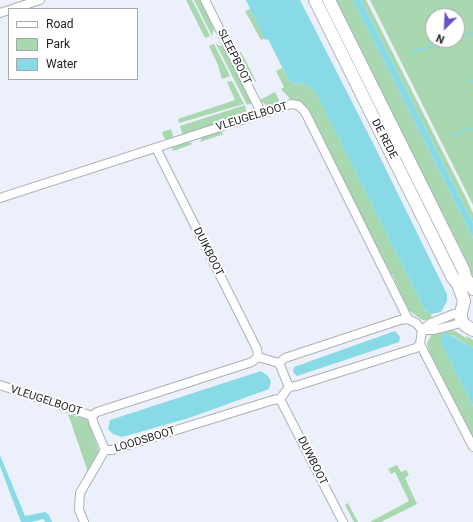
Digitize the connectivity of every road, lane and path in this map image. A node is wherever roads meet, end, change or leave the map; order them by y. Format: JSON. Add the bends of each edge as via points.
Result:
{"nodes":[{"id":1,"x":40,"y":0,"type":"edge"},
{"id":2,"x":205,"y":0,"type":"edge"},
{"id":3,"x":315,"y":0,"type":"edge"},
{"id":4,"x":329,"y":0,"type":"edge"},
{"id":5,"x":15,"y":8,"type":"edge"},
{"id":6,"x":262,"y":114,"type":"junction"},
{"id":7,"x":156,"y":148,"type":"junction"},
{"id":8,"x":0,"y":198,"type":"edge"},
{"id":9,"x":464,"y":271,"type":"junction"},
{"id":10,"x":473,"y":282,"type":"edge"},
{"id":11,"x":467,"y":295,"type":"edge"},
{"id":12,"x":408,"y":319,"type":"junction"},
{"id":13,"x":462,"y":323,"type":"edge"},
{"id":14,"x":422,"y":330,"type":"junction"},
{"id":15,"x":473,"y":336,"type":"edge"},
{"id":16,"x":420,"y":344,"type":"junction"},
{"id":17,"x":258,"y":357,"type":"junction"},
{"id":18,"x":279,"y":363,"type":"junction"},
{"id":19,"x":0,"y":385,"type":"edge"},
{"id":20,"x":289,"y":386,"type":"junction"},
{"id":21,"x":280,"y":400,"type":"junction"},
{"id":22,"x":92,"y":416,"type":"junction"},
{"id":23,"x":473,"y":447,"type":"edge"},
{"id":24,"x":105,"y":450,"type":"junction"},
{"id":25,"x":84,"y":522,"type":"edge"},
{"id":26,"x":343,"y":522,"type":"edge"}],
"edges":[{"from":1,"to":5,"type":"street"},
{"from":2,"to":6,"type":"street","name":"SLEEPBOOT"},
{"from":3,"to":11,"type":"main road","name":"DE REDE","via":[[452,278]]},
{"from":4,"to":9,"type":"main road","name":"DE REDE"},
{"from":6,"to":7,"type":"street","name":"VLEUGELBOOT"},
{"from":6,"to":12,"type":"street","name":"VLEUGELBOOT","via":[[291,104],[298,105],[305,112]]},
{"from":7,"to":8,"type":"street","name":"VLEUGELBOOT"},
{"from":7,"to":17,"type":"street","name":"DUIKBOOT","via":[[257,349]]},
{"from":9,"to":10,"type":"main road","name":"DE REDE"},
{"from":9,"to":11,"type":"main road","name":"DE REDE"},
{"from":11,"to":13,"type":"main road","via":[[460,316]]},
{"from":12,"to":14,"type":"street"},
{"from":12,"to":18,"type":"street","via":[[285,358]]},
{"from":13,"to":14,"type":"street","via":[[431,323]]},
{"from":13,"to":15,"type":"main road","via":[[460,329]]},
{"from":14,"to":16,"type":"street"},
{"from":16,"to":20,"type":"street","via":[[416,348],[296,386]]},
{"from":16,"to":23,"type":"street"},
{"from":17,"to":18,"type":"street"},
{"from":17,"to":22,"type":"street","via":[[252,362]]},
{"from":18,"to":20,"type":"street"},
{"from":19,"to":22,"type":"street","name":"VLEUGELBOOT"},
{"from":20,"to":21,"type":"street"},
{"from":21,"to":24,"type":"street","name":"LOODSBOOT","via":[[272,400],[112,450]]},
{"from":21,"to":26,"type":"street","name":"DUWBOOT"},
{"from":22,"to":24,"type":"street","name":"LOODSBOOT"},
{"from":24,"to":25,"type":"street","via":[[80,493],[79,510]]}]}
